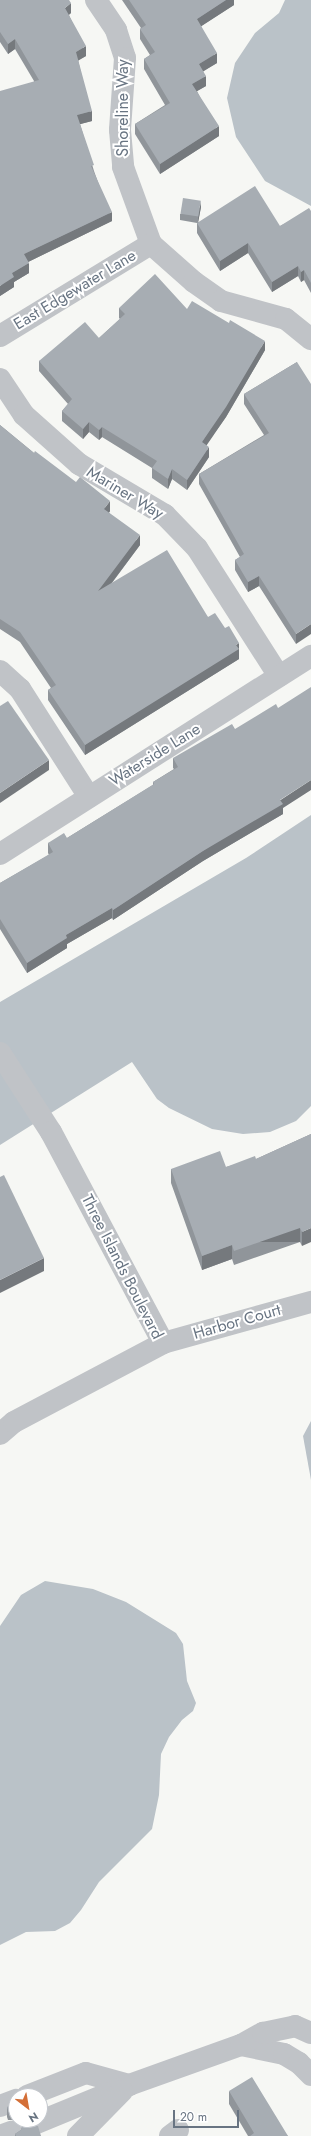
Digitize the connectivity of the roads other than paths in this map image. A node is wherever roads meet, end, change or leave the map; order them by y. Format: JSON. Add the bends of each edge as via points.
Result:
{"nodes":[{"id":1,"x":96,"y":0,"type":"edge"},
{"id":2,"x":151,"y":244,"type":"junction"},
{"id":3,"x":0,"y":336,"type":"edge"},
{"id":4,"x":311,"y":339,"type":"edge"},
{"id":5,"x":0,"y":379,"type":"edge"},
{"id":6,"x":311,"y":656,"type":"edge"},
{"id":7,"x":0,"y":671,"type":"edge"},
{"id":8,"x":279,"y":676,"type":"junction"},
{"id":9,"x":89,"y":797,"type":"junction"},
{"id":10,"x":0,"y":854,"type":"edge"},
{"id":11,"x":0,"y":1052,"type":"edge"},
{"id":12,"x":311,"y":1302,"type":"edge"},
{"id":13,"x":163,"y":1343,"type":"junction"},
{"id":14,"x":0,"y":1434,"type":"edge"},
{"id":15,"x":311,"y":2033,"type":"edge"},
{"id":16,"x":241,"y":2045,"type":"junction"},
{"id":17,"x":311,"y":2075,"type":"edge"},
{"id":18,"x":129,"y":2085,"type":"junction"},
{"id":19,"x":48,"y":2088,"type":"edge"},
{"id":20,"x":48,"y":2118,"type":"edge"},
{"id":21,"x":78,"y":2136,"type":"edge"}],
"edges":[{"from":1,"to":2,"type":"street","name":"Shoreline Way","via":[[116,30],[125,58],[120,130],[123,167]]},
{"from":2,"to":3,"type":"street","name":"East Edgewater Lane"},
{"from":2,"to":4,"type":"street","name":"Shoreline Way","via":[[194,282],[221,301],[286,319]]},
{"from":5,"to":8,"type":"street","name":"Mariner Way","via":[[24,415],[78,464],[165,515],[197,548]]},
{"from":6,"to":8,"type":"street","name":"Waterside Lane"},
{"from":7,"to":9,"type":"street","via":[[20,689]]},
{"from":8,"to":9,"type":"street","name":"Waterside Lane"},
{"from":9,"to":10,"type":"street","name":"Waterside Lane"},
{"from":11,"to":13,"type":"street","name":"Three Islands Boulevard","via":[[51,1132]]},
{"from":12,"to":13,"type":"street","name":"Harbor Court"},
{"from":13,"to":14,"type":"street","name":"Three Islands Boulevard","via":[[14,1422]]},
{"from":15,"to":16,"type":"street","via":[[295,2026],[263,2033]]},
{"from":16,"to":17,"type":"street","via":[[284,2054],[299,2063]]},
{"from":16,"to":18,"type":"street"},
{"from":18,"to":19,"type":"street","via":[[86,2073]]},
{"from":18,"to":20,"type":"street"},
{"from":18,"to":21,"type":"street"}]}
